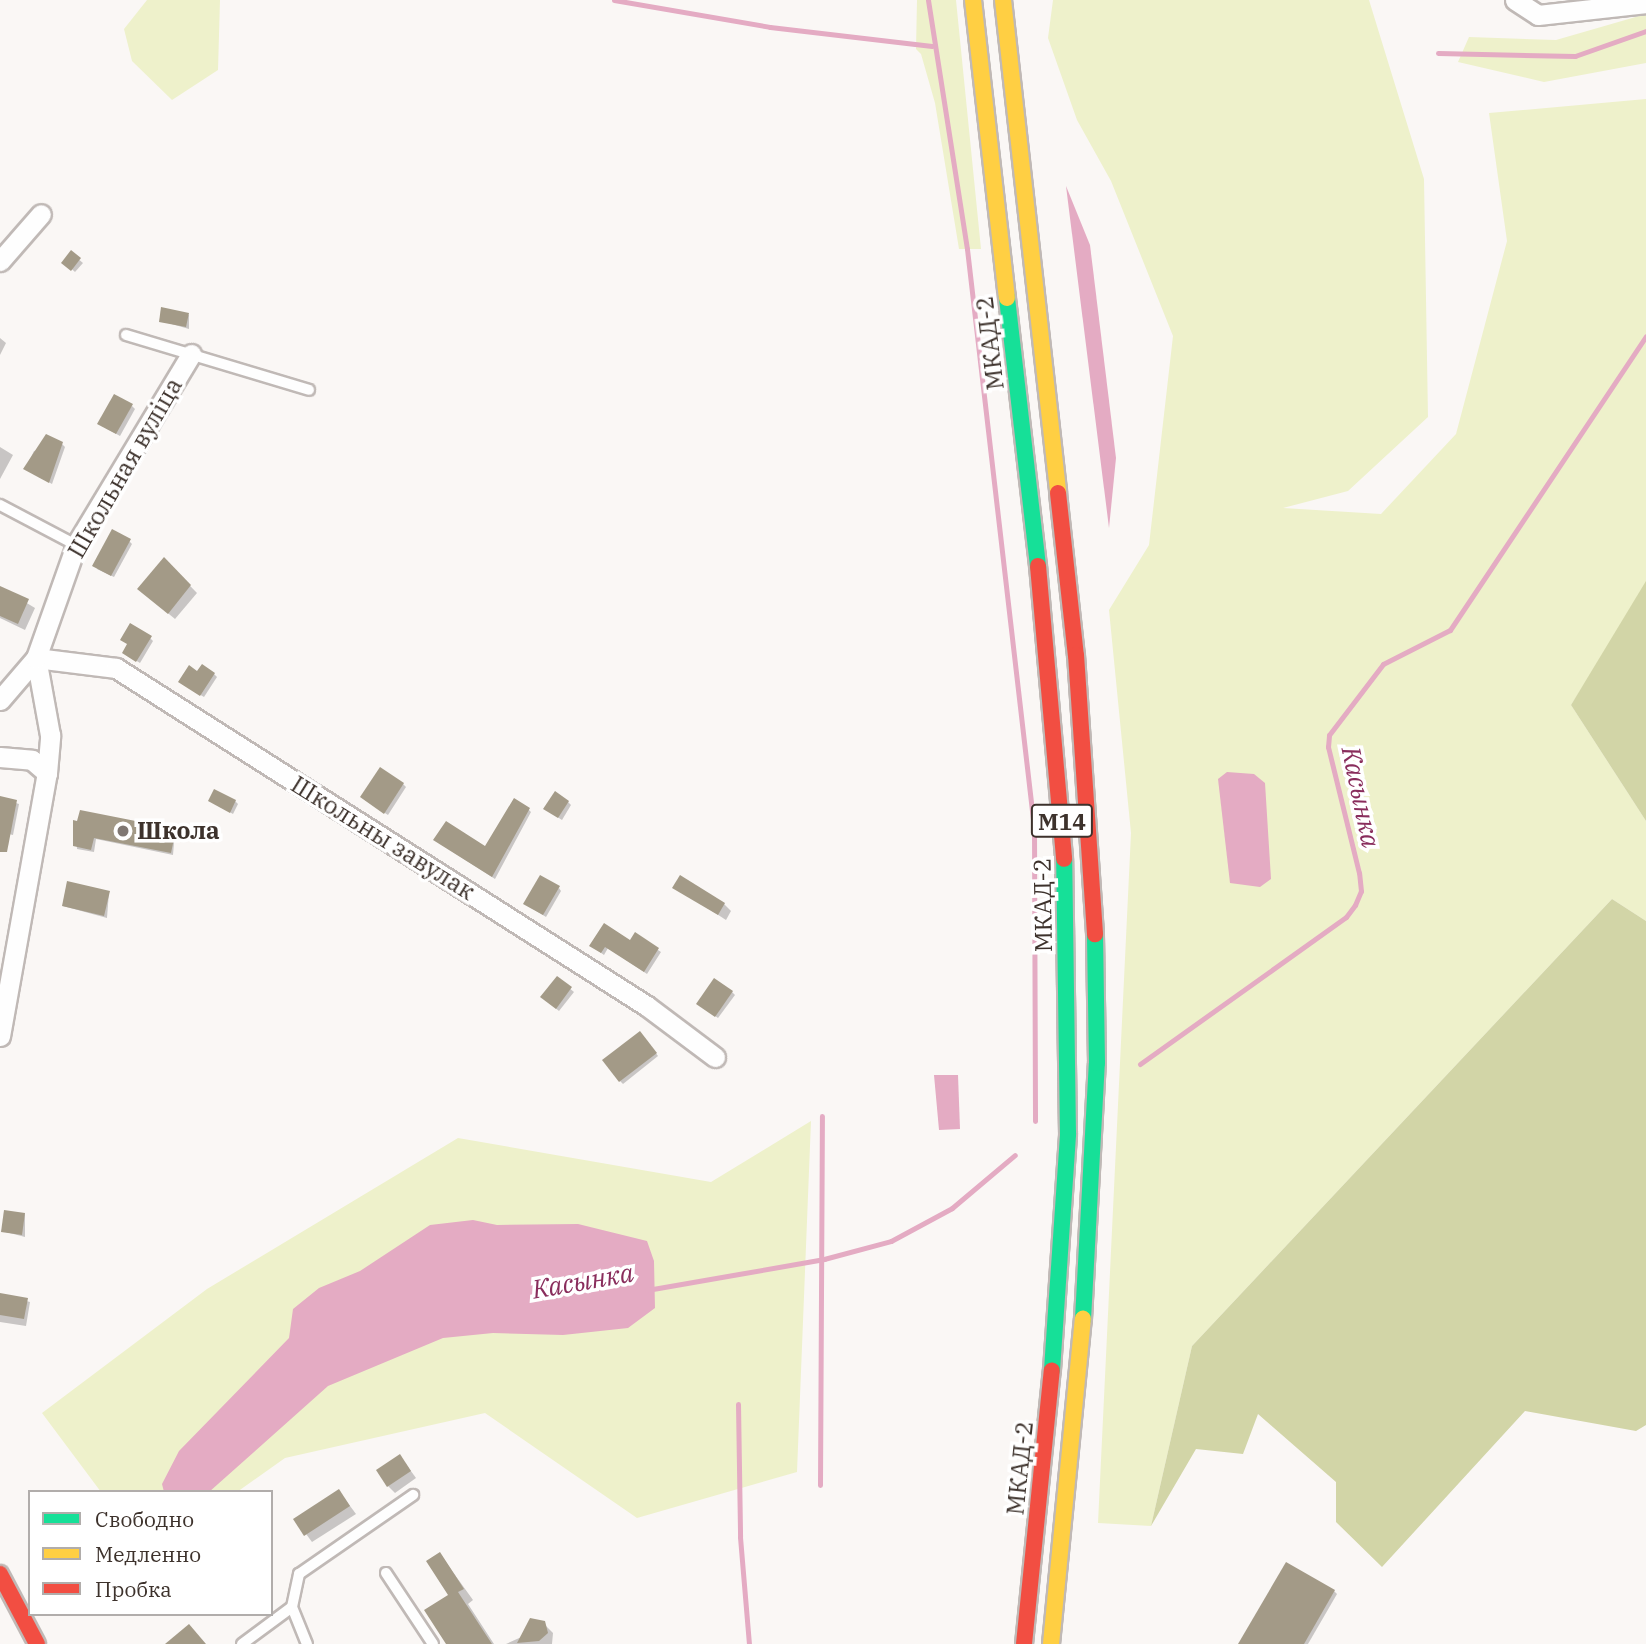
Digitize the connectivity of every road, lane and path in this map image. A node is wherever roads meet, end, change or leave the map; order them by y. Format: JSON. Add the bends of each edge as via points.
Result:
{"nodes":[{"id":1,"x":974,"y":0,"type":"edge"},
{"id":2,"x":1003,"y":0,"type":"edge"},
{"id":3,"x":1515,"y":0,"type":"edge"},
{"id":4,"x":1646,"y":3,"type":"edge"},
{"id":5,"x":41,"y":214,"type":"dead end"},
{"id":6,"x":0,"y":261,"type":"edge"},
{"id":7,"x":126,"y":335,"type":"dead end"},
{"id":8,"x":191,"y":354,"type":"junction"},
{"id":9,"x":309,"y":390,"type":"dead end"},
{"id":10,"x":0,"y":505,"type":"edge"},
{"id":11,"x":76,"y":545,"type":"junction"},
{"id":12,"x":36,"y":658,"type":"junction"},
{"id":13,"x":0,"y":700,"type":"edge"},
{"id":14,"x":0,"y":757,"type":"edge"},
{"id":15,"x":47,"y":772,"type":"junction"},
{"id":16,"x":0,"y":1036,"type":"edge"},
{"id":17,"x":715,"y":1057,"type":"dead end"},
{"id":18,"x":413,"y":1494,"type":"dead end"},
{"id":19,"x":386,"y":1573,"type":"dead end"},
{"id":20,"x":0,"y":1574,"type":"edge"},
{"id":21,"x":292,"y":1607,"type":"junction"},
{"id":22,"x":37,"y":1644,"type":"edge"},
{"id":23,"x":242,"y":1644,"type":"edge"},
{"id":24,"x":307,"y":1644,"type":"edge"},
{"id":25,"x":433,"y":1644,"type":"edge"},
{"id":26,"x":1024,"y":1644,"type":"edge"},
{"id":27,"x":1051,"y":1644,"type":"edge"}],
"edges":[{"from":1,"to":26,"type":"main road","name":"МКАД-2","number":"М14","via":[[1053,701],[1066,890],[1068,1134],[1061,1288]]},
{"from":2,"to":27,"type":"main road","number":"М14","via":[[1076,655],[1094,892],[1097,1063],[1087,1279]]},
{"from":3,"to":4,"type":"street","via":[[1538,15]]},
{"from":5,"to":6,"type":"street"},
{"from":7,"to":8,"type":"lane"},
{"from":8,"to":9,"type":"lane"},
{"from":8,"to":11,"type":"street","name":"Школьная вуліца"},
{"from":10,"to":11,"type":"lane"},
{"from":11,"to":12,"type":"street","name":"Школьная вуліца"},
{"from":12,"to":13,"type":"street"},
{"from":12,"to":15,"type":"street","name":"Школьная вуліца","via":[[50,735]]},
{"from":12,"to":17,"type":"street","name":"Школьны завулак","via":[[116,668],[647,1006]]},
{"from":14,"to":15,"type":"street","via":[[32,760]]},
{"from":15,"to":16,"type":"street","name":"Школьная вуліца"},
{"from":18,"to":21,"type":"lane","via":[[299,1574]]},
{"from":19,"to":25,"type":"lane"},
{"from":20,"to":22,"type":"main road"},
{"from":21,"to":23,"type":"lane"},
{"from":21,"to":24,"type":"lane"}]}
